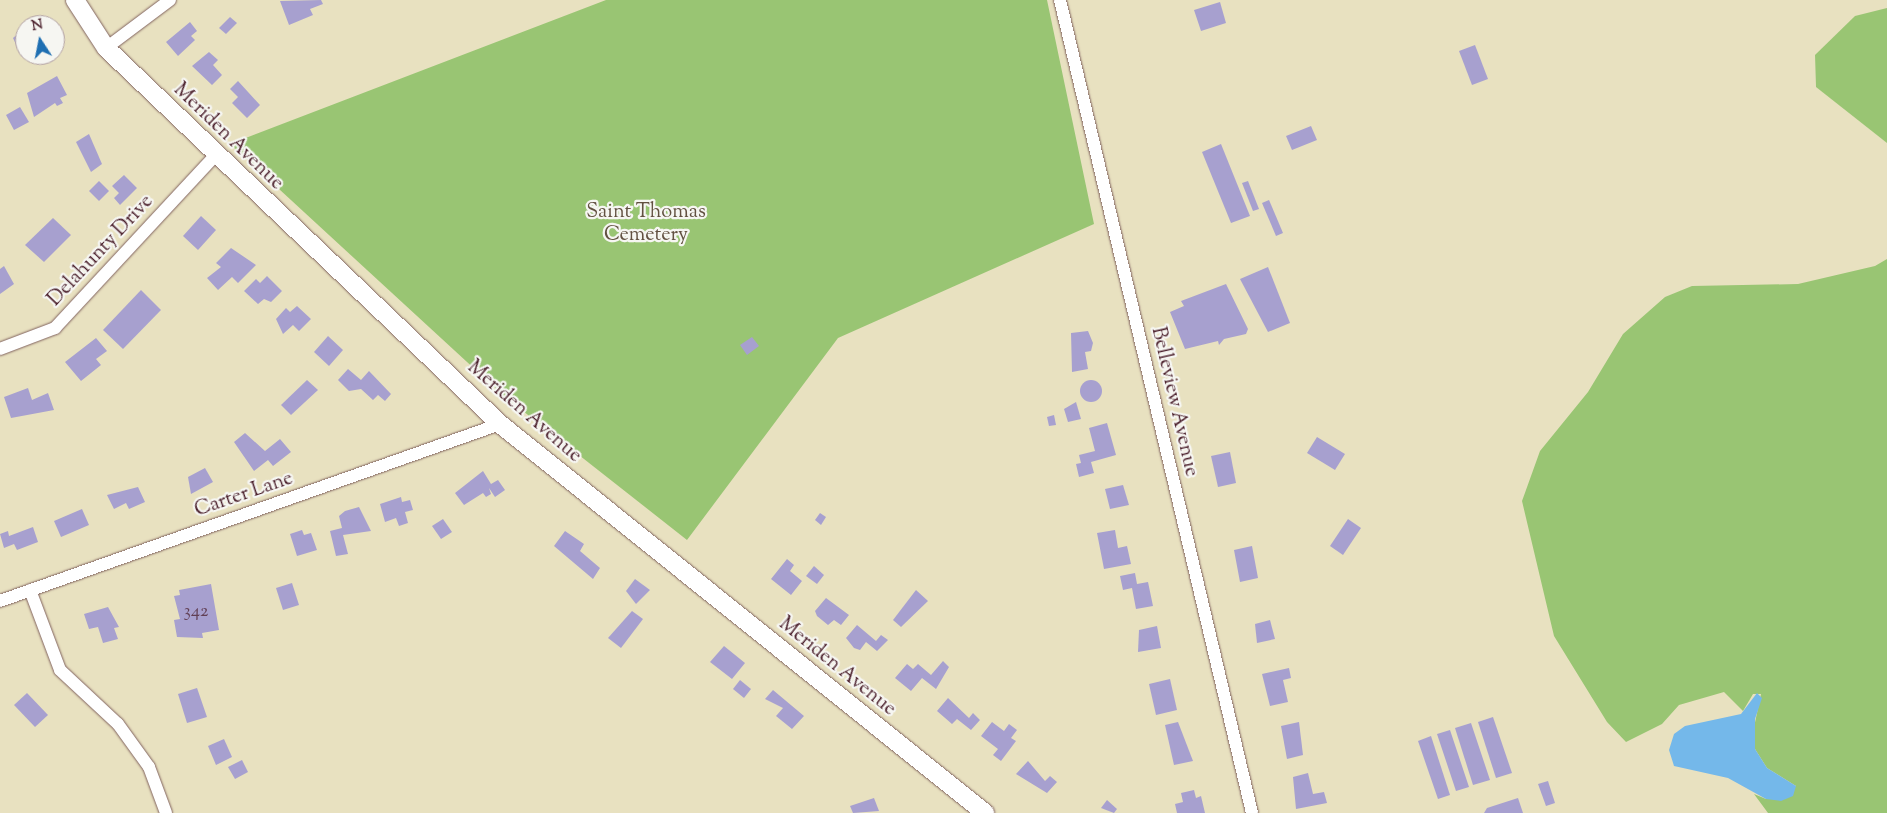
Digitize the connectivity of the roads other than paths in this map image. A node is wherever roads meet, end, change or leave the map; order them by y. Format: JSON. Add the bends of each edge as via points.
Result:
{"nodes":[{"id":1,"x":75,"y":0,"type":"edge"},
{"id":2,"x":170,"y":0,"type":"edge"},
{"id":3,"x":1060,"y":0,"type":"edge"},
{"id":4,"x":106,"y":48,"type":"junction"},
{"id":5,"x":215,"y":156,"type":"junction"},
{"id":6,"x":0,"y":348,"type":"edge"},
{"id":7,"x":500,"y":424,"type":"junction"},
{"id":8,"x":30,"y":590,"type":"junction"},
{"id":9,"x":0,"y":601,"type":"edge"},
{"id":10,"x":166,"y":813,"type":"edge"},
{"id":11,"x":985,"y":813,"type":"edge"},
{"id":12,"x":1252,"y":813,"type":"edge"}],
"edges":[{"from":1,"to":4,"type":"main road","name":"Meriden Avenue"},
{"from":2,"to":4,"type":"street"},
{"from":3,"to":12,"type":"street","name":"Belleview Avenue"},
{"from":4,"to":5,"type":"main road","name":"Meriden Avenue"},
{"from":5,"to":6,"type":"street","name":"Delahunty Drive","via":[[55,328]]},
{"from":5,"to":7,"type":"main road","name":"Meriden Avenue"},
{"from":7,"to":8,"type":"street","name":"Carter Lane"},
{"from":7,"to":11,"type":"main road","name":"Meriden Avenue"},
{"from":8,"to":9,"type":"street","name":"Carter Lane"},
{"from":8,"to":10,"type":"street","via":[[60,670],[118,724],[149,767]]}]}
